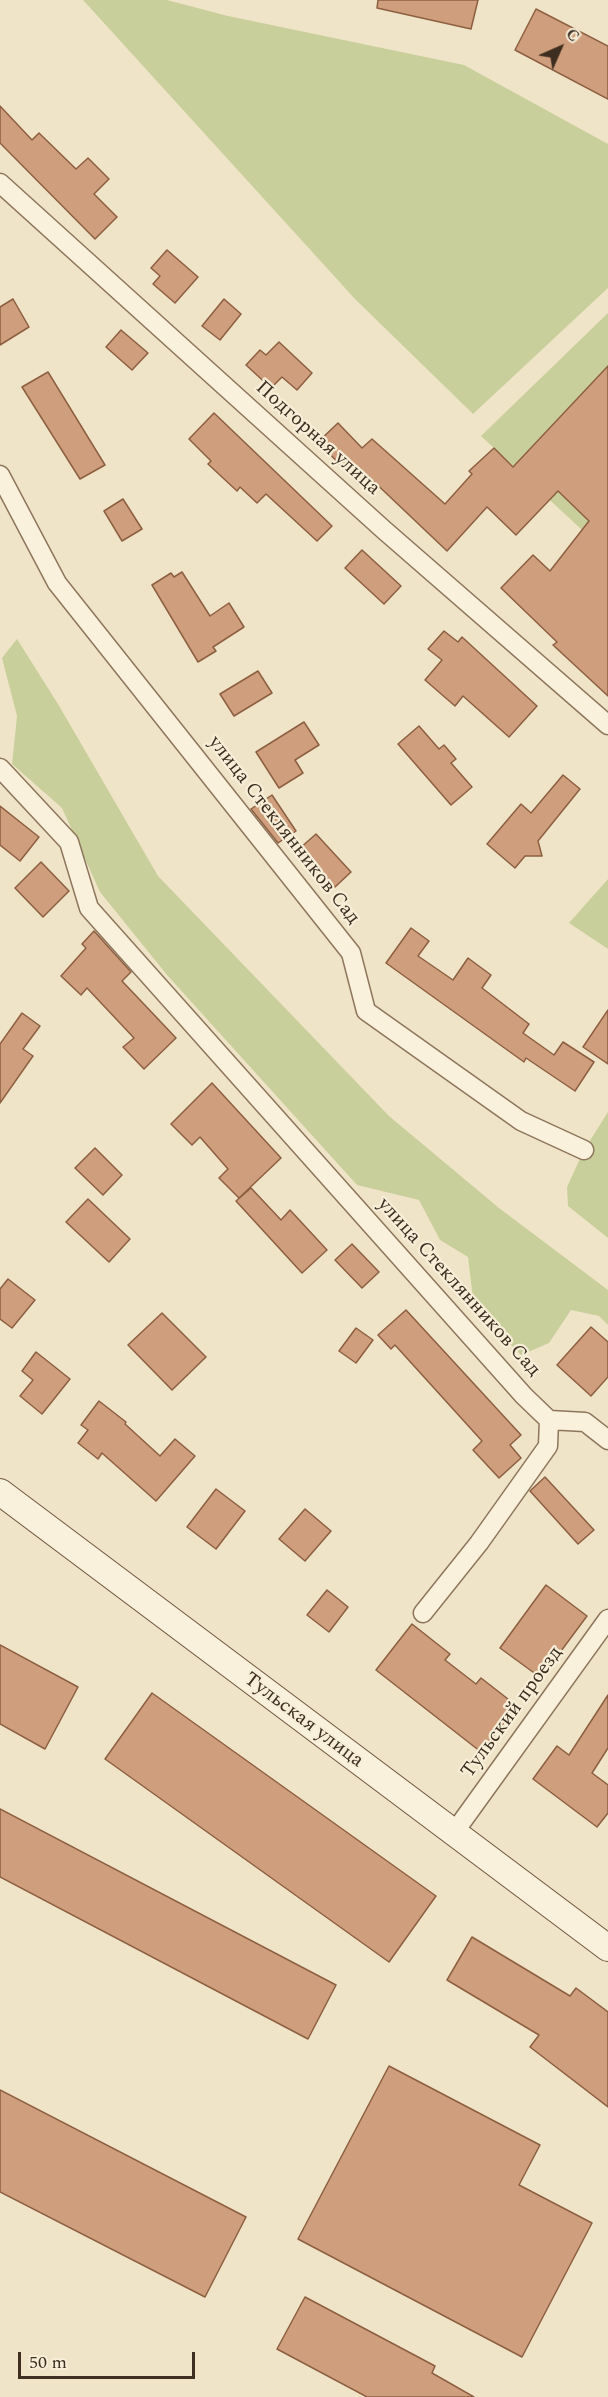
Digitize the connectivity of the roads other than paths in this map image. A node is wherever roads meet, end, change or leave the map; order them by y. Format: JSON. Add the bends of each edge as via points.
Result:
{"nodes":[{"id":1,"x":0,"y":183,"type":"edge"},
{"id":2,"x":0,"y":475,"type":"edge"},
{"id":3,"x":608,"y":725,"type":"edge"},
{"id":4,"x":0,"y":768,"type":"edge"},
{"id":5,"x":584,"y":1150,"type":"dead end"},
{"id":6,"x":549,"y":1420,"type":"junction"},
{"id":7,"x":608,"y":1440,"type":"edge"},
{"id":8,"x":0,"y":1492,"type":"edge"},
{"id":9,"x":423,"y":1613,"type":"dead end"},
{"id":10,"x":608,"y":1619,"type":"edge"},
{"id":11,"x":453,"y":1834,"type":"junction"},
{"id":12,"x":608,"y":1948,"type":"edge"}],
"edges":[{"from":1,"to":3,"type":"street","name":"Подгорная улица","via":[[384,530]]},
{"from":2,"to":5,"type":"street","name":"улица Стеклянников Сад","via":[[57,583],[351,953],[366,1011],[521,1121]]},
{"from":4,"to":6,"type":"street","name":"улица Стеклянников Сад","via":[[69,842],[89,908]]},
{"from":6,"to":7,"type":"street","via":[[585,1422]]},
{"from":6,"to":9,"type":"street","via":[[548,1446]]},
{"from":8,"to":11,"type":"main road","name":"Тульская улица"},
{"from":10,"to":11,"type":"street","name":"Тульский проезд"},
{"from":11,"to":12,"type":"main road","name":"Тульская улица"}]}
